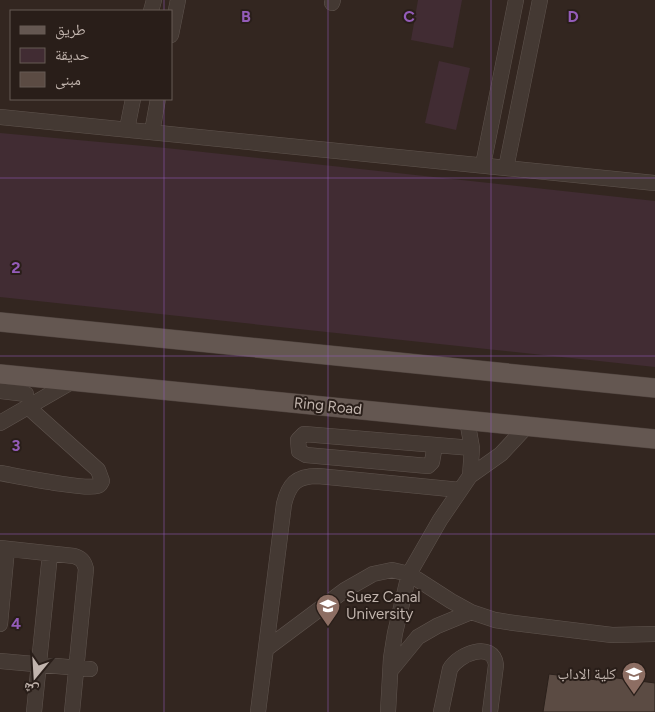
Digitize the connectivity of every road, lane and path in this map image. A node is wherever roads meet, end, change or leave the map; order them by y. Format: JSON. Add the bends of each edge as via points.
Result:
{"nodes":[{"id":1,"x":178,"y":0,"type":"edge"},
{"id":2,"x":516,"y":0,"type":"edge"},
{"id":3,"x":540,"y":0,"type":"edge"},
{"id":4,"x":172,"y":30,"type":"edge"},
{"id":5,"x":133,"y":100,"type":"edge"},
{"id":6,"x":158,"y":100,"type":"edge"},
{"id":7,"x":0,"y":117,"type":"edge"},
{"id":8,"x":126,"y":129,"type":"junction"},
{"id":9,"x":152,"y":132,"type":"junction"},
{"id":10,"x":483,"y":165,"type":"junction"},
{"id":11,"x":506,"y":168,"type":"junction"},
{"id":12,"x":655,"y":183,"type":"edge"},
{"id":13,"x":0,"y":322,"type":"edge"},
{"id":14,"x":0,"y":374,"type":"edge"},
{"id":15,"x":73,"y":381,"type":"junction"},
{"id":16,"x":655,"y":388,"type":"edge"},
{"id":17,"x":0,"y":391,"type":"edge"},
{"id":18,"x":27,"y":400,"type":"junction"},
{"id":19,"x":467,"y":420,"type":"junction"},
{"id":20,"x":0,"y":424,"type":"edge"},
{"id":21,"x":527,"y":426,"type":"junction"},
{"id":22,"x":655,"y":440,"type":"edge"},
{"id":23,"x":435,"y":445,"type":"junction"},
{"id":24,"x":472,"y":448,"type":"junction"},
{"id":25,"x":0,"y":473,"type":"edge"},
{"id":26,"x":470,"y":476,"type":"junction"},
{"id":27,"x":460,"y":490,"type":"junction"},
{"id":28,"x":4,"y":549,"type":"edge"},
{"id":29,"x":50,"y":554,"type":"junction"},
{"id":30,"x":409,"y":574,"type":"junction"},
{"id":31,"x":471,"y":612,"type":"junction"},
{"id":32,"x":0,"y":624,"type":"edge"},
{"id":33,"x":655,"y":634,"type":"edge"},
{"id":34,"x":266,"y":649,"type":"junction"},
{"id":35,"x":0,"y":661,"type":"edge"},
{"id":36,"x":39,"y":664,"type":"junction"},
{"id":37,"x":83,"y":669,"type":"junction"},
{"id":38,"x":391,"y":670,"type":"junction"},
{"id":39,"x":34,"y":712,"type":"edge"},
{"id":40,"x":72,"y":712,"type":"edge"},
{"id":41,"x":258,"y":712,"type":"edge"},
{"id":42,"x":390,"y":712,"type":"edge"},
{"id":43,"x":442,"y":712,"type":"edge"},
{"id":44,"x":490,"y":712,"type":"edge"}],
"edges":[{"from":1,"to":4,"type":"street"},
{"from":2,"to":10,"type":"street"},
{"from":3,"to":11,"type":"street"},
{"from":5,"to":8,"type":"street"},
{"from":6,"to":9,"type":"street"},
{"from":7,"to":8,"type":"street"},
{"from":8,"to":9,"type":"street"},
{"from":9,"to":10,"type":"street"},
{"from":10,"to":11,"type":"street"},
{"from":11,"to":12,"type":"street"},
{"from":13,"to":16,"type":"main road"},
{"from":14,"to":15,"type":"main road","name":"Ring Road"},
{"from":15,"to":18,"type":"street"},
{"from":15,"to":19,"type":"main road","name":"Ring Road"},
{"from":17,"to":18,"type":"street"},
{"from":18,"to":20,"type":"street"},
{"from":18,"to":25,"type":"street","via":[[98,470],[102,481],[95,487]]},
{"from":19,"to":21,"type":"main road","name":"Ring Road"},
{"from":19,"to":24,"type":"street"},
{"from":21,"to":22,"type":"main road","name":"Ring Road"},
{"from":21,"to":26,"type":"street","via":[[501,454]]},
{"from":23,"to":23,"type":"street","via":[[304,434],[298,440],[299,451],[306,455],[428,466],[432,462]]},
{"from":23,"to":24,"type":"street"},
{"from":24,"to":26,"type":"street"},
{"from":26,"to":27,"type":"street"},
{"from":27,"to":30,"type":"street"},
{"from":27,"to":34,"type":"street","via":[[318,476],[296,481],[284,504]]},
{"from":28,"to":29,"type":"street"},
{"from":28,"to":32,"type":"street"},
{"from":29,"to":36,"type":"street"},
{"from":29,"to":37,"type":"street","via":[[80,558],[85,562]]},
{"from":30,"to":31,"type":"street"},
{"from":30,"to":34,"type":"street","via":[[392,570],[373,574],[345,590]]},
{"from":30,"to":38,"type":"street","via":[[395,633]]},
{"from":31,"to":33,"type":"street","via":[[514,623],[568,630],[612,635]]},
{"from":31,"to":38,"type":"street","via":[[418,637]]},
{"from":34,"to":41,"type":"street"},
{"from":35,"to":36,"type":"street"},
{"from":36,"to":37,"type":"street"},
{"from":36,"to":39,"type":"street"},
{"from":37,"to":40,"type":"street"},
{"from":38,"to":42,"type":"street"},
{"from":43,"to":44,"type":"street","via":[[453,663],[465,655],[487,652],[496,659]]}]}
